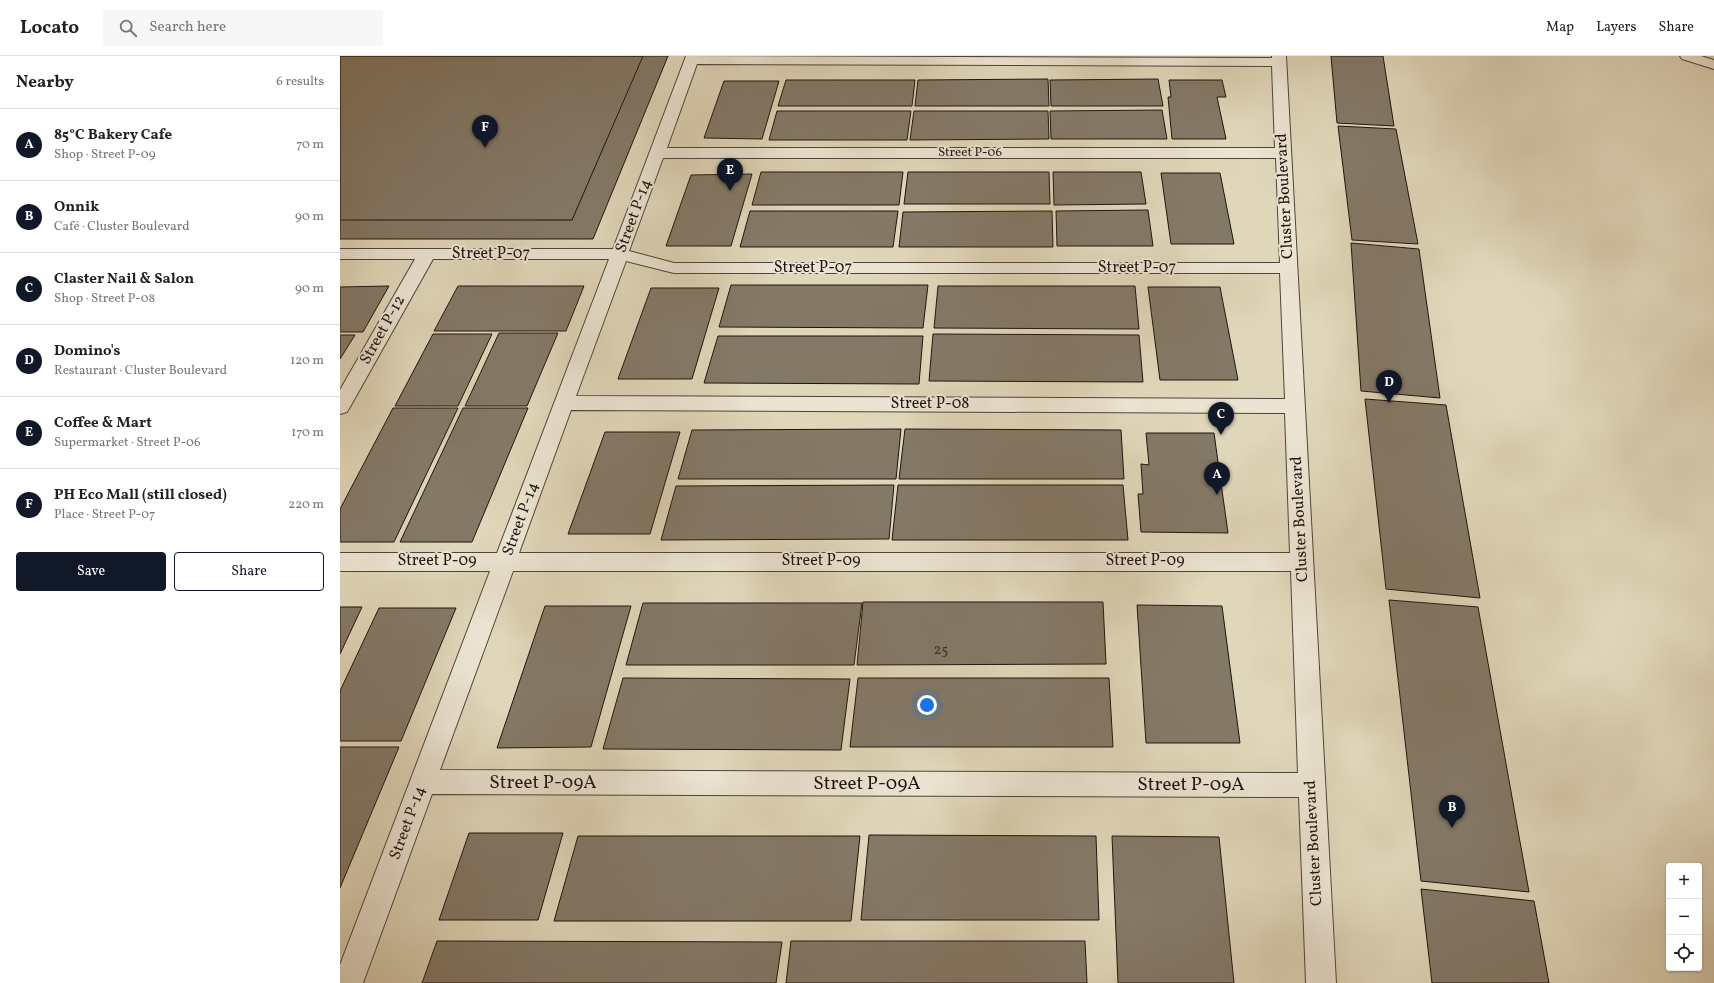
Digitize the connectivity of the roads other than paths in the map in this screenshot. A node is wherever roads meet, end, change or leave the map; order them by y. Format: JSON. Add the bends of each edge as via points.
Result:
{"nodes":[{"id":1,"x":1687,"y":56,"type":"edge"},
{"id":2,"x":693,"y":58,"type":"edge"},
{"id":3,"x":1279,"y":59,"type":"edge"},
{"id":4,"x":1714,"y":65,"type":"edge"},
{"id":5,"x":658,"y":153,"type":"junction"},
{"id":6,"x":1283,"y":153,"type":"junction"},
{"id":7,"x":340,"y":254,"type":"edge"},
{"id":8,"x":427,"y":254,"type":"junction"},
{"id":9,"x":620,"y":254,"type":"junction"},
{"id":10,"x":1288,"y":268,"type":"junction"},
{"id":11,"x":564,"y":403,"type":"junction"},
{"id":12,"x":1295,"y":406,"type":"junction"},
{"id":13,"x":340,"y":407,"type":"edge"},
{"id":14,"x":505,"y":561,"type":"junction"},
{"id":15,"x":340,"y":562,"type":"edge"},
{"id":16,"x":1302,"y":562,"type":"junction"},
{"id":17,"x":423,"y":782,"type":"junction"},
{"id":18,"x":1312,"y":785,"type":"junction"},
{"id":19,"x":348,"y":983,"type":"edge"},
{"id":20,"x":1321,"y":983,"type":"edge"}],
"edges":[{"from":1,"to":4,"type":"street"},
{"from":2,"to":3,"type":"street"},
{"from":2,"to":5,"type":"street","name":"Street P-14"},
{"from":3,"to":6,"type":"street","name":"Cluster Boulevard"},
{"from":5,"to":6,"type":"street","name":"Street P-06"},
{"from":5,"to":9,"type":"street","name":"Street P-14"},
{"from":6,"to":10,"type":"street","name":"Cluster Boulevard"},
{"from":7,"to":8,"type":"street","name":"Street P-07"},
{"from":8,"to":9,"type":"street","name":"Street P-07"},
{"from":8,"to":13,"type":"street","name":"Street P-12"},
{"from":9,"to":10,"type":"street","name":"Street P-07","via":[[674,268]]},
{"from":9,"to":11,"type":"street","name":"Street P-14"},
{"from":10,"to":12,"type":"street","name":"Cluster Boulevard"},
{"from":11,"to":12,"type":"street","name":"Street P-08"},
{"from":11,"to":14,"type":"street","name":"Street P-14"},
{"from":12,"to":16,"type":"street","name":"Cluster Boulevard"},
{"from":14,"to":15,"type":"street","name":"Street P-09"},
{"from":14,"to":16,"type":"street","name":"Street P-09"},
{"from":14,"to":17,"type":"street","name":"Street P-14"},
{"from":16,"to":18,"type":"street","name":"Cluster Boulevard"},
{"from":17,"to":18,"type":"street","name":"Street P-09A"},
{"from":17,"to":19,"type":"street","name":"Street P-14"},
{"from":18,"to":20,"type":"street","name":"Cluster Boulevard"}]}
